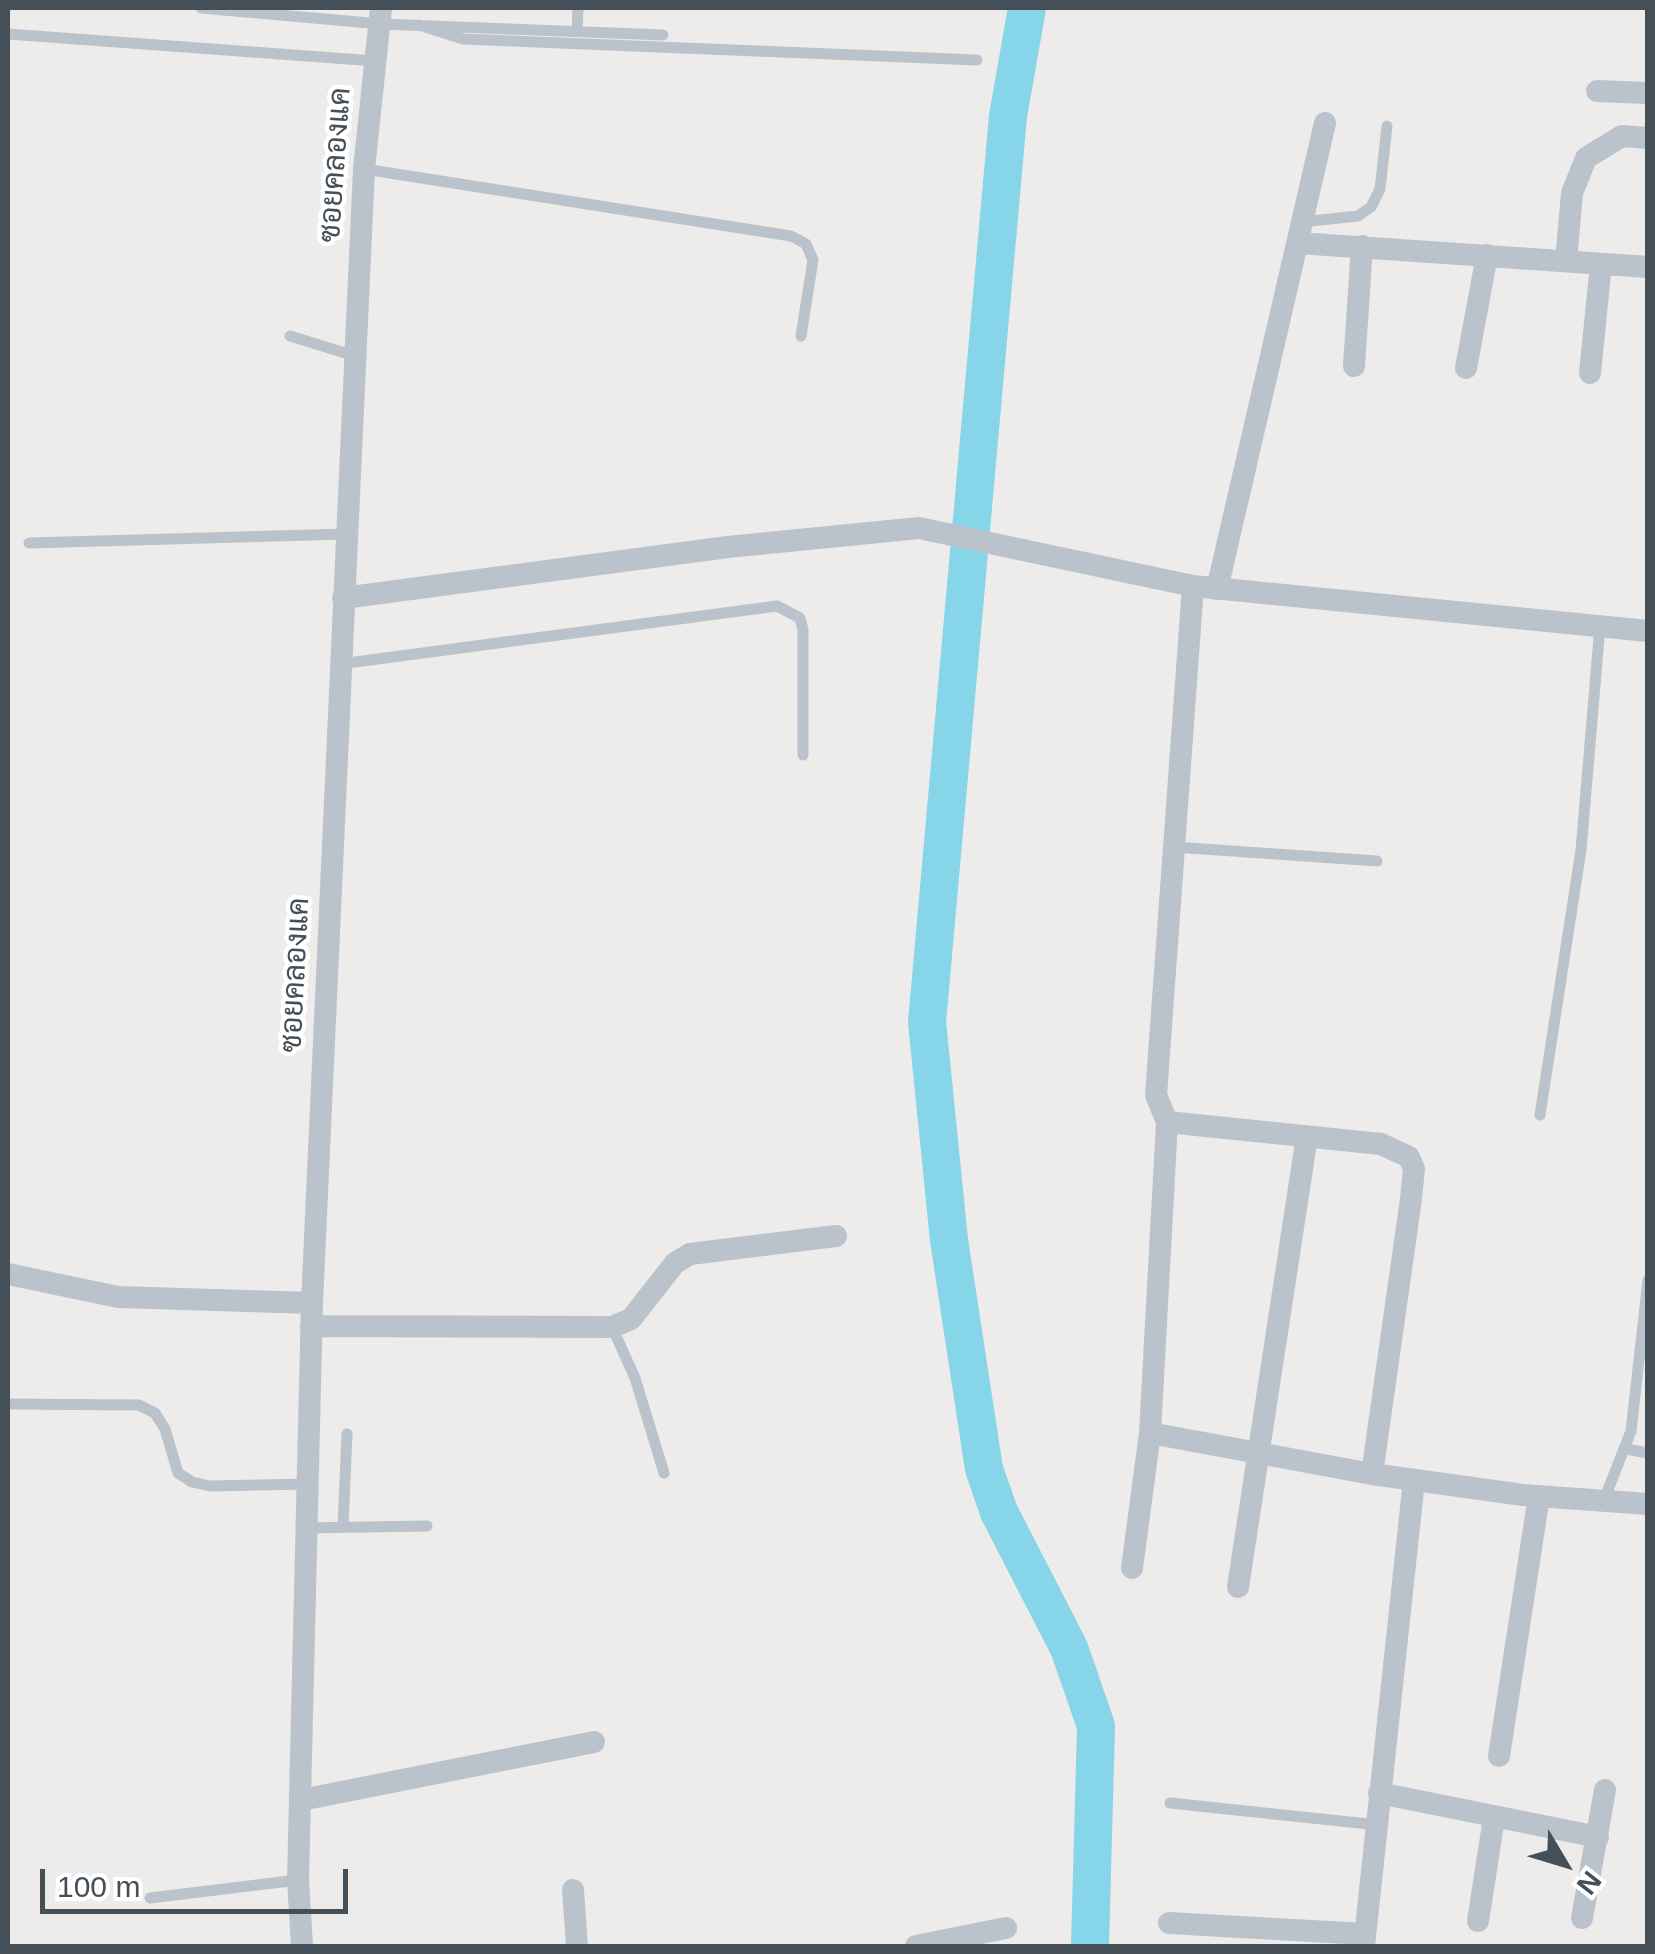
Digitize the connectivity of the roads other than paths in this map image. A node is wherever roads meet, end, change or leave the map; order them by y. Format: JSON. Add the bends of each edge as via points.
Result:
{"nodes":[{"id":1,"x":201,"y":8,"type":"edge"},
{"id":2,"x":578,"y":8,"type":"edge"},
{"id":3,"x":381,"y":16,"type":"edge"},
{"id":4,"x":419,"y":25,"type":"junction"},
{"id":5,"x":576,"y":30,"type":"junction"},
{"id":6,"x":8,"y":34,"type":"edge"},
{"id":7,"x":663,"y":34,"type":"dead end"},
{"id":8,"x":976,"y":60,"type":"dead end"},
{"id":9,"x":374,"y":61,"type":"junction"},
{"id":10,"x":1597,"y":91,"type":"dead end"},
{"id":11,"x":1648,"y":93,"type":"edge"},
{"id":12,"x":1325,"y":123,"type":"dead end"},
{"id":13,"x":1387,"y":126,"type":"dead end"},
{"id":14,"x":1648,"y":138,"type":"edge"},
{"id":15,"x":364,"y":169,"type":"junction"},
{"id":16,"x":1300,"y":232,"type":"junction"},
{"id":17,"x":1362,"y":246,"type":"junction"},
{"id":18,"x":1486,"y":254,"type":"junction"},
{"id":19,"x":1566,"y":261,"type":"junction"},
{"id":20,"x":1601,"y":264,"type":"junction"},
{"id":21,"x":1648,"y":267,"type":"edge"},
{"id":22,"x":290,"y":336,"type":"dead end"},
{"id":23,"x":801,"y":336,"type":"dead end"},
{"id":24,"x":355,"y":356,"type":"junction"},
{"id":25,"x":1354,"y":366,"type":"dead end"},
{"id":26,"x":1466,"y":368,"type":"dead end"},
{"id":27,"x":1590,"y":373,"type":"dead end"},
{"id":28,"x":346,"y":534,"type":"junction"},
{"id":29,"x":29,"y":542,"type":"dead end"},
{"id":30,"x":1193,"y":586,"type":"junction"},
{"id":31,"x":1217,"y":589,"type":"junction"},
{"id":32,"x":343,"y":598,"type":"junction"},
{"id":33,"x":1600,"y":626,"type":"junction"},
{"id":34,"x":1648,"y":631,"type":"edge"},
{"id":35,"x":340,"y":664,"type":"junction"},
{"id":36,"x":803,"y":755,"type":"dead end"},
{"id":37,"x":1174,"y":847,"type":"junction"},
{"id":38,"x":1377,"y":860,"type":"dead end"},
{"id":39,"x":1540,"y":1115,"type":"dead end"},
{"id":40,"x":1167,"y":1122,"type":"junction"},
{"id":41,"x":1307,"y":1136,"type":"junction"},
{"id":42,"x":836,"y":1236,"type":"dead end"},
{"id":43,"x":8,"y":1274,"type":"edge"},
{"id":44,"x":1648,"y":1280,"type":"edge"},
{"id":45,"x":311,"y":1315,"type":"junction"},
{"id":46,"x":612,"y":1327,"type":"junction"},
{"id":47,"x":8,"y":1404,"type":"edge"},
{"id":48,"x":1150,"y":1433,"type":"junction"},
{"id":49,"x":346,"y":1434,"type":"dead end"},
{"id":50,"x":1626,"y":1449,"type":"junction"},
{"id":51,"x":1648,"y":1454,"type":"edge"},
{"id":52,"x":1259,"y":1455,"type":"junction"},
{"id":53,"x":664,"y":1472,"type":"dead end"},
{"id":54,"x":1372,"y":1474,"type":"junction"},
{"id":55,"x":1414,"y":1480,"type":"junction"},
{"id":56,"x":307,"y":1484,"type":"junction"},
{"id":57,"x":1539,"y":1496,"type":"junction"},
{"id":58,"x":1604,"y":1500,"type":"junction"},
{"id":59,"x":1648,"y":1504,"type":"edge"},
{"id":60,"x":427,"y":1526,"type":"dead end"},
{"id":61,"x":304,"y":1528,"type":"junction"},
{"id":62,"x":343,"y":1528,"type":"junction"},
{"id":63,"x":1132,"y":1568,"type":"dead end"},
{"id":64,"x":1238,"y":1587,"type":"dead end"},
{"id":65,"x":594,"y":1742,"type":"dead end"},
{"id":66,"x":1499,"y":1756,"type":"dead end"},
{"id":67,"x":1606,"y":1790,"type":"dead end"},
{"id":68,"x":1379,"y":1792,"type":"junction"},
{"id":69,"x":302,"y":1800,"type":"junction"},
{"id":70,"x":1170,"y":1803,"type":"dead end"},
{"id":71,"x":1494,"y":1818,"type":"junction"},
{"id":72,"x":1378,"y":1825,"type":"junction"},
{"id":73,"x":1598,"y":1837,"type":"junction"},
{"id":74,"x":298,"y":1880,"type":"junction"},
{"id":75,"x":573,"y":1890,"type":"dead end"},
{"id":76,"x":150,"y":1898,"type":"dead end"},
{"id":77,"x":1582,"y":1918,"type":"dead end"},
{"id":78,"x":1478,"y":1921,"type":"dead end"},
{"id":79,"x":1170,"y":1923,"type":"dead end"},
{"id":80,"x":1006,"y":1928,"type":"dead end"},
{"id":81,"x":1364,"y":1940,"type":"edge"},
{"id":82,"x":302,"y":1946,"type":"edge"},
{"id":83,"x":577,"y":1946,"type":"edge"},
{"id":84,"x":916,"y":1946,"type":"edge"}],
"edges":[{"from":1,"to":3,"type":"lane"},
{"from":2,"to":5,"type":"lane"},
{"from":3,"to":4,"type":"lane"},
{"from":3,"to":9,"type":"street","name":"ซอยคลองแค"},
{"from":4,"to":5,"type":"lane"},
{"from":4,"to":8,"type":"lane","via":[[463,39]]},
{"from":5,"to":7,"type":"lane"},
{"from":6,"to":9,"type":"lane"},
{"from":9,"to":15,"type":"street","name":"ซอยคลองแค"},
{"from":10,"to":11,"type":"street"},
{"from":12,"to":16,"type":"street"},
{"from":13,"to":16,"type":"lane","via":[[1380,188],[1371,208]]},
{"from":14,"to":19,"type":"street","via":[[1622,136],[1586,158],[1572,193]]},
{"from":15,"to":23,"type":"lane","via":[[791,236],[806,244],[812,260]]},
{"from":15,"to":24,"type":"street","name":"ซอยคลองแค"},
{"from":16,"to":17,"type":"street"},
{"from":16,"to":31,"type":"street"},
{"from":17,"to":18,"type":"street"},
{"from":17,"to":25,"type":"street"},
{"from":18,"to":19,"type":"street"},
{"from":18,"to":26,"type":"street"},
{"from":19,"to":20,"type":"street"},
{"from":20,"to":21,"type":"street"},
{"from":20,"to":27,"type":"street"},
{"from":22,"to":24,"type":"lane"},
{"from":24,"to":28,"type":"street","name":"ซอยคลองแค"},
{"from":28,"to":29,"type":"lane"},
{"from":28,"to":32,"type":"street","name":"ซอยคลองแค"},
{"from":30,"to":31,"type":"street"},
{"from":30,"to":32,"type":"street","via":[[949,532],[900,529]]},
{"from":30,"to":37,"type":"street"},
{"from":31,"to":33,"type":"street"},
{"from":32,"to":35,"type":"street","name":"ซอยคลองแค"},
{"from":33,"to":34,"type":"street"},
{"from":33,"to":39,"type":"lane","via":[[1581,850]]},
{"from":35,"to":36,"type":"lane","via":[[777,606],[800,618],[803,630]]},
{"from":35,"to":45,"type":"street","name":"ซอยคลองแค"},
{"from":37,"to":38,"type":"lane"},
{"from":37,"to":40,"type":"street","via":[[1157,1085]]},
{"from":40,"to":41,"type":"street"},
{"from":40,"to":48,"type":"street"},
{"from":41,"to":52,"type":"street"},
{"from":41,"to":54,"type":"street","via":[[1381,1144],[1410,1157],[1414,1169]]},
{"from":42,"to":46,"type":"street","via":[[690,1254],[675,1263],[631,1319]]},
{"from":43,"to":45,"type":"street","via":[[118,1297]]},
{"from":44,"to":50,"type":"lane"},
{"from":45,"to":46,"type":"street"},
{"from":45,"to":56,"type":"street","name":"ซอยคลองแค"},
{"from":46,"to":53,"type":"lane","via":[[636,1378]]},
{"from":47,"to":56,"type":"lane","via":[[138,1405],[155,1413],[178,1473],[192,1482]]},
{"from":48,"to":52,"type":"street"},
{"from":48,"to":63,"type":"street"},
{"from":49,"to":62,"type":"lane"},
{"from":50,"to":51,"type":"lane"},
{"from":50,"to":58,"type":"lane"},
{"from":52,"to":54,"type":"street"},
{"from":52,"to":64,"type":"street"},
{"from":54,"to":55,"type":"street"},
{"from":55,"to":57,"type":"street"},
{"from":55,"to":68,"type":"street"},
{"from":56,"to":61,"type":"street","name":"ซอยคลองแค"},
{"from":57,"to":58,"type":"street"},
{"from":57,"to":66,"type":"street"},
{"from":58,"to":59,"type":"street"},
{"from":60,"to":62,"type":"lane"},
{"from":61,"to":62,"type":"lane"},
{"from":61,"to":69,"type":"street","name":"ซอยคลองแค"},
{"from":65,"to":69,"type":"street"},
{"from":67,"to":73,"type":"street"},
{"from":68,"to":71,"type":"street"},
{"from":68,"to":72,"type":"street"},
{"from":69,"to":74,"type":"street","name":"ซอยคลองแค"},
{"from":70,"to":72,"type":"lane"},
{"from":71,"to":73,"type":"street"},
{"from":71,"to":78,"type":"street"},
{"from":72,"to":81,"type":"street"},
{"from":73,"to":77,"type":"street"},
{"from":74,"to":76,"type":"lane"},
{"from":74,"to":82,"type":"street","name":"ซอยคลองแค"},
{"from":75,"to":83,"type":"street"},
{"from":79,"to":81,"type":"street"},
{"from":80,"to":84,"type":"street"}]}
